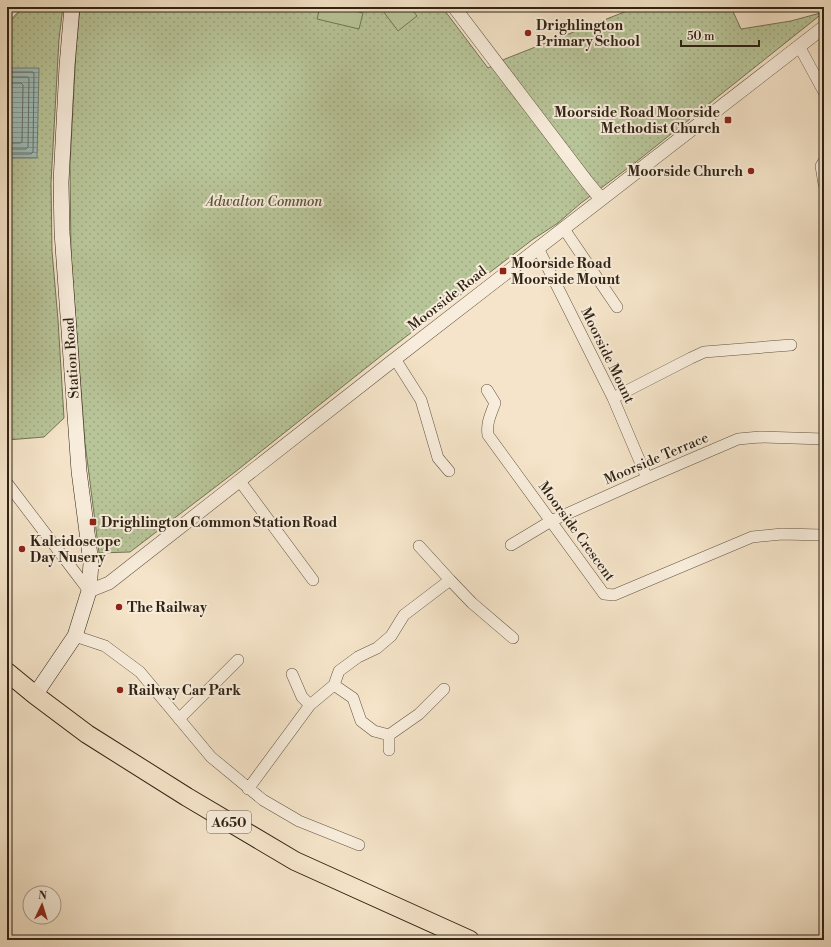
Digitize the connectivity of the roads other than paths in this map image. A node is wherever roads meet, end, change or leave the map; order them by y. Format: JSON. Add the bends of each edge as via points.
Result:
{"nodes":[{"id":1,"x":15,"y":7,"type":"edge"},
{"id":2,"x":72,"y":7,"type":"edge"},
{"id":3,"x":454,"y":7,"type":"edge"},
{"id":4,"x":7,"y":16,"type":"edge"},
{"id":5,"x":824,"y":27,"type":"edge"},
{"id":6,"x":799,"y":46,"type":"junction"},
{"id":7,"x":824,"y":92,"type":"edge"},
{"id":8,"x":824,"y":161,"type":"edge"},
{"id":9,"x":824,"y":184,"type":"edge"},
{"id":10,"x":601,"y":199,"type":"junction"},
{"id":11,"x":564,"y":229,"type":"junction"},
{"id":12,"x":538,"y":248,"type":"junction"},
{"id":13,"x":617,"y":307,"type":"dead end"},
{"id":14,"x":791,"y":346,"type":"dead end"},
{"id":15,"x":395,"y":359,"type":"junction"},
{"id":16,"x":487,"y":390,"type":"dead end"},
{"id":17,"x":613,"y":398,"type":"junction"},
{"id":18,"x":824,"y":439,"type":"edge"},
{"id":19,"x":449,"y":470,"type":"dead end"},
{"id":20,"x":647,"y":478,"type":"junction"},
{"id":21,"x":240,"y":480,"type":"junction"},
{"id":22,"x":7,"y":483,"type":"edge"},
{"id":23,"x":551,"y":521,"type":"junction"},
{"id":24,"x":824,"y":532,"type":"edge"},
{"id":25,"x":511,"y":545,"type":"dead end"},
{"id":26,"x":419,"y":546,"type":"dead end"},
{"id":27,"x":314,"y":580,"type":"dead end"},
{"id":28,"x":450,"y":580,"type":"junction"},
{"id":29,"x":89,"y":591,"type":"junction"},
{"id":30,"x":75,"y":636,"type":"junction"},
{"id":31,"x":513,"y":638,"type":"dead end"},
{"id":32,"x":238,"y":660,"type":"dead end"},
{"id":33,"x":7,"y":672,"type":"edge"},
{"id":34,"x":292,"y":674,"type":"dead end"},
{"id":35,"x":334,"y":685,"type":"junction"},
{"id":36,"x":444,"y":689,"type":"dead end"},
{"id":37,"x":35,"y":695,"type":"junction"},
{"id":38,"x":310,"y":705,"type":"junction"},
{"id":39,"x":179,"y":719,"type":"junction"},
{"id":40,"x":389,"y":735,"type":"junction"},
{"id":41,"x":389,"y":750,"type":"dead end"},
{"id":42,"x":248,"y":788,"type":"junction"},
{"id":43,"x":359,"y":845,"type":"dead end"},
{"id":44,"x":470,"y":940,"type":"edge"}],
"edges":[{"from":1,"to":4,"type":"street"},
{"from":2,"to":29,"type":"main road","name":"Station Road","via":[[65,97],[62,225],[79,470],[91,563]]},
{"from":3,"to":10,"type":"street"},
{"from":5,"to":6,"type":"street","name":"Moorside Road"},
{"from":6,"to":7,"type":"street"},
{"from":6,"to":10,"type":"street","name":"Moorside Road"},
{"from":8,"to":9,"type":"street","via":[[821,166]]},
{"from":10,"to":11,"type":"street","name":"Moorside Road"},
{"from":11,"to":12,"type":"street","name":"Moorside Road"},
{"from":11,"to":13,"type":"street"},
{"from":12,"to":15,"type":"street","name":"Moorside Road"},
{"from":12,"to":17,"type":"street","name":"Moorside Mount"},
{"from":14,"to":17,"type":"street","via":[[704,352]]},
{"from":15,"to":19,"type":"street","via":[[421,400],[438,458]]},
{"from":15,"to":21,"type":"street","name":"Moorside Road"},
{"from":16,"to":23,"type":"street","name":"Moorside Crescent","via":[[495,403],[488,420],[488,434]]},
{"from":17,"to":20,"type":"street","name":"Moorside Mount"},
{"from":18,"to":20,"type":"street","name":"Moorside Terrace","via":[[738,439]]},
{"from":20,"to":23,"type":"street","name":"Moorside Terrace"},
{"from":21,"to":27,"type":"street"},
{"from":21,"to":29,"type":"street","name":"Moorside Road","via":[[109,583]]},
{"from":22,"to":29,"type":"street"},
{"from":23,"to":24,"type":"street","name":"Moorside Crescent","via":[[604,594],[614,595],[752,537],[782,534],[822,535]]},
{"from":23,"to":25,"type":"street","name":"Moorside Terrace"},
{"from":26,"to":28,"type":"street"},
{"from":28,"to":31,"type":"street","via":[[472,603]]},
{"from":28,"to":35,"type":"street","via":[[404,615],[390,636],[377,648],[358,657],[339,671]]},
{"from":29,"to":30,"type":"main road","name":"Station Road"},
{"from":30,"to":37,"type":"main road","name":"Station Road"},
{"from":30,"to":39,"type":"street","via":[[105,646],[140,672]]},
{"from":32,"to":39,"type":"street"},
{"from":33,"to":37,"type":"highway","number":"A650"},
{"from":34,"to":38,"type":"street","via":[[302,697]]},
{"from":35,"to":38,"type":"street"},
{"from":35,"to":40,"type":"street","via":[[353,698],[362,721],[374,731]]},
{"from":36,"to":40,"type":"street","via":[[419,714]]},
{"from":37,"to":44,"type":"highway","number":"A650","via":[[87,734],[145,771],[296,861]]},
{"from":38,"to":42,"type":"street"},
{"from":39,"to":42,"type":"street","via":[[211,758]]},
{"from":40,"to":41,"type":"street"},
{"from":42,"to":43,"type":"street","via":[[299,821]]}]}
